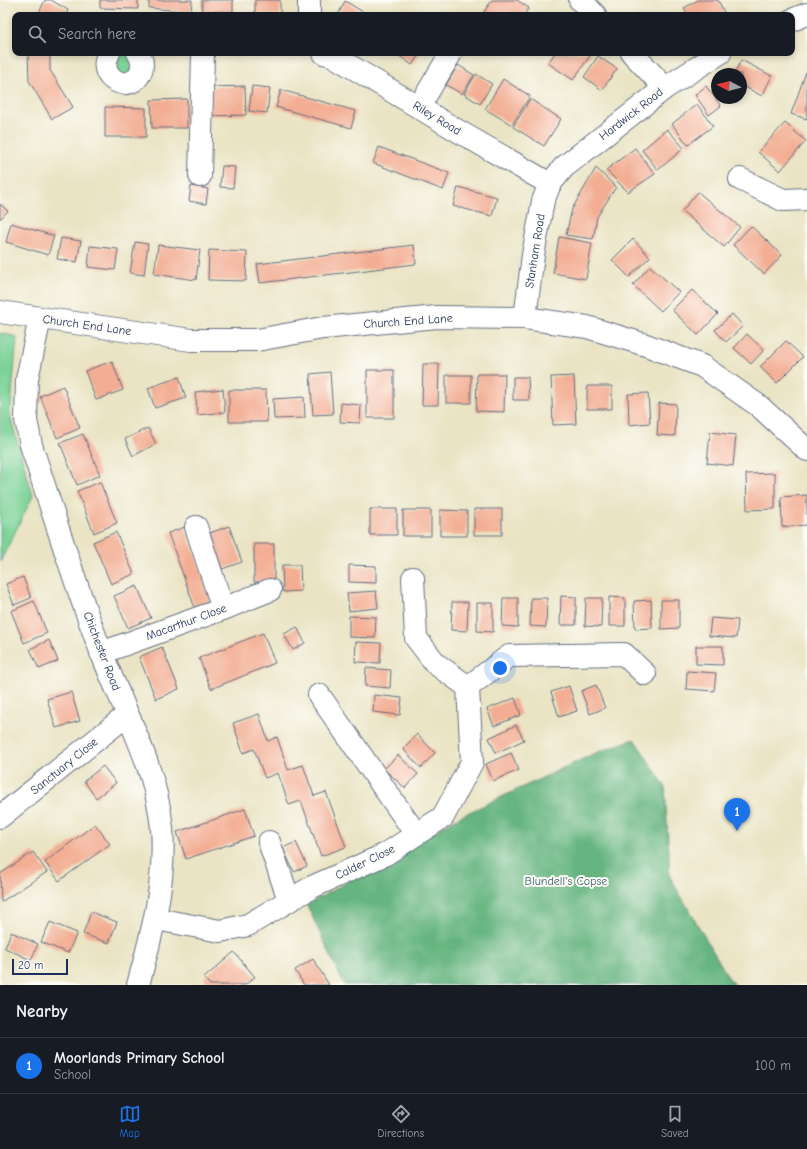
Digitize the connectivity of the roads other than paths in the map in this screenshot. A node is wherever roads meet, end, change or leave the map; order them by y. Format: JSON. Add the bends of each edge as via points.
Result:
{"nodes":[{"id":1,"x":309,"y":0,"type":"edge"},
{"id":2,"x":580,"y":0,"type":"edge"},
{"id":3,"x":309,"y":12,"type":"edge"},
{"id":4,"x":592,"y":12,"type":"edge"},
{"id":5,"x":807,"y":14,"type":"edge"},
{"id":6,"x":795,"y":19,"type":"edge"},
{"id":7,"x":108,"y":56,"type":"edge"},
{"id":8,"x":146,"y":56,"type":"edge"},
{"id":9,"x":203,"y":56,"type":"edge"},
{"id":10,"x":334,"y":56,"type":"edge"},
{"id":11,"x":449,"y":56,"type":"edge"},
{"id":12,"x":635,"y":56,"type":"edge"},
{"id":13,"x":715,"y":56,"type":"edge"},
{"id":14,"x":666,"y":88,"type":"junction"},
{"id":15,"x":419,"y":107,"type":"junction"},
{"id":16,"x":200,"y":176,"type":"dead end"},
{"id":17,"x":740,"y":179,"type":"dead end"},
{"id":18,"x":550,"y":184,"type":"junction"},
{"id":19,"x":807,"y":199,"type":"edge"},
{"id":20,"x":0,"y":312,"type":"edge"},
{"id":21,"x":40,"y":318,"type":"junction"},
{"id":22,"x":525,"y":318,"type":"junction"},
{"id":23,"x":807,"y":450,"type":"edge"},
{"id":24,"x":196,"y":527,"type":"dead end"},
{"id":25,"x":413,"y":578,"type":"dead end"},
{"id":26,"x":270,"y":590,"type":"dead end"},
{"id":27,"x":223,"y":609,"type":"junction"},
{"id":28,"x":101,"y":653,"type":"junction"},
{"id":29,"x":645,"y":674,"type":"dead end"},
{"id":30,"x":468,"y":687,"type":"junction"},
{"id":31,"x":319,"y":695,"type":"dead end"},
{"id":32,"x":127,"y":715,"type":"junction"},
{"id":33,"x":0,"y":818,"type":"edge"},
{"id":34,"x":416,"y":834,"type":"junction"},
{"id":35,"x":269,"y":842,"type":"dead end"},
{"id":36,"x":289,"y":900,"type":"junction"},
{"id":37,"x":156,"y":919,"type":"junction"},
{"id":38,"x":138,"y":985,"type":"edge"}],
"edges":[{"from":1,"to":3,"type":"street"},
{"from":2,"to":4,"type":"street"},
{"from":5,"to":6,"type":"street"},
{"from":7,"to":8,"type":"street","via":[[105,63],[112,79],[127,83],[136,78],[142,70]]},
{"from":9,"to":16,"type":"street"},
{"from":10,"to":15,"type":"street","name":"Riley Road"},
{"from":11,"to":15,"type":"street"},
{"from":12,"to":14,"type":"street"},
{"from":13,"to":14,"type":"street","name":"Hardwick Road"},
{"from":14,"to":18,"type":"street","name":"Hardwick Road","via":[[564,167]]},
{"from":15,"to":18,"type":"street","name":"Riley Road"},
{"from":17,"to":19,"type":"street","via":[[783,200]]},
{"from":18,"to":22,"type":"street","name":"Stanham Road","via":[[543,201],[534,247]]},
{"from":20,"to":21,"type":"street","name":"Church End Lane"},
{"from":21,"to":22,"type":"street","name":"Church End Lane","via":[[191,340],[257,340],[323,328],[437,317]]},
{"from":21,"to":28,"type":"street","name":"Chichester Road","via":[[27,380],[26,420],[31,445]]},
{"from":22,"to":23,"type":"street","name":"Church End Lane","via":[[587,327],[702,366],[759,406]]},
{"from":24,"to":27,"type":"street"},
{"from":25,"to":30,"type":"street","via":[[416,638],[436,664]]},
{"from":26,"to":27,"type":"street","name":"Macarthur Close"},
{"from":27,"to":28,"type":"street","name":"Macarthur Close"},
{"from":28,"to":32,"type":"street","name":"Chichester Road"},
{"from":29,"to":30,"type":"street","via":[[624,654],[509,656]]},
{"from":30,"to":34,"type":"street","name":"Calder Close","via":[[472,762],[443,817]]},
{"from":31,"to":34,"type":"street"},
{"from":32,"to":33,"type":"street","name":"Sanctuary Close"},
{"from":32,"to":37,"type":"street","name":"Chichester Road","via":[[157,794],[162,828],[162,866]]},
{"from":34,"to":36,"type":"street","name":"Calder Close","via":[[386,854]]},
{"from":35,"to":36,"type":"street"},
{"from":36,"to":37,"type":"street","name":"Calder Close","via":[[248,925],[220,931]]},
{"from":37,"to":38,"type":"street","name":"Chichester Road"}]}
